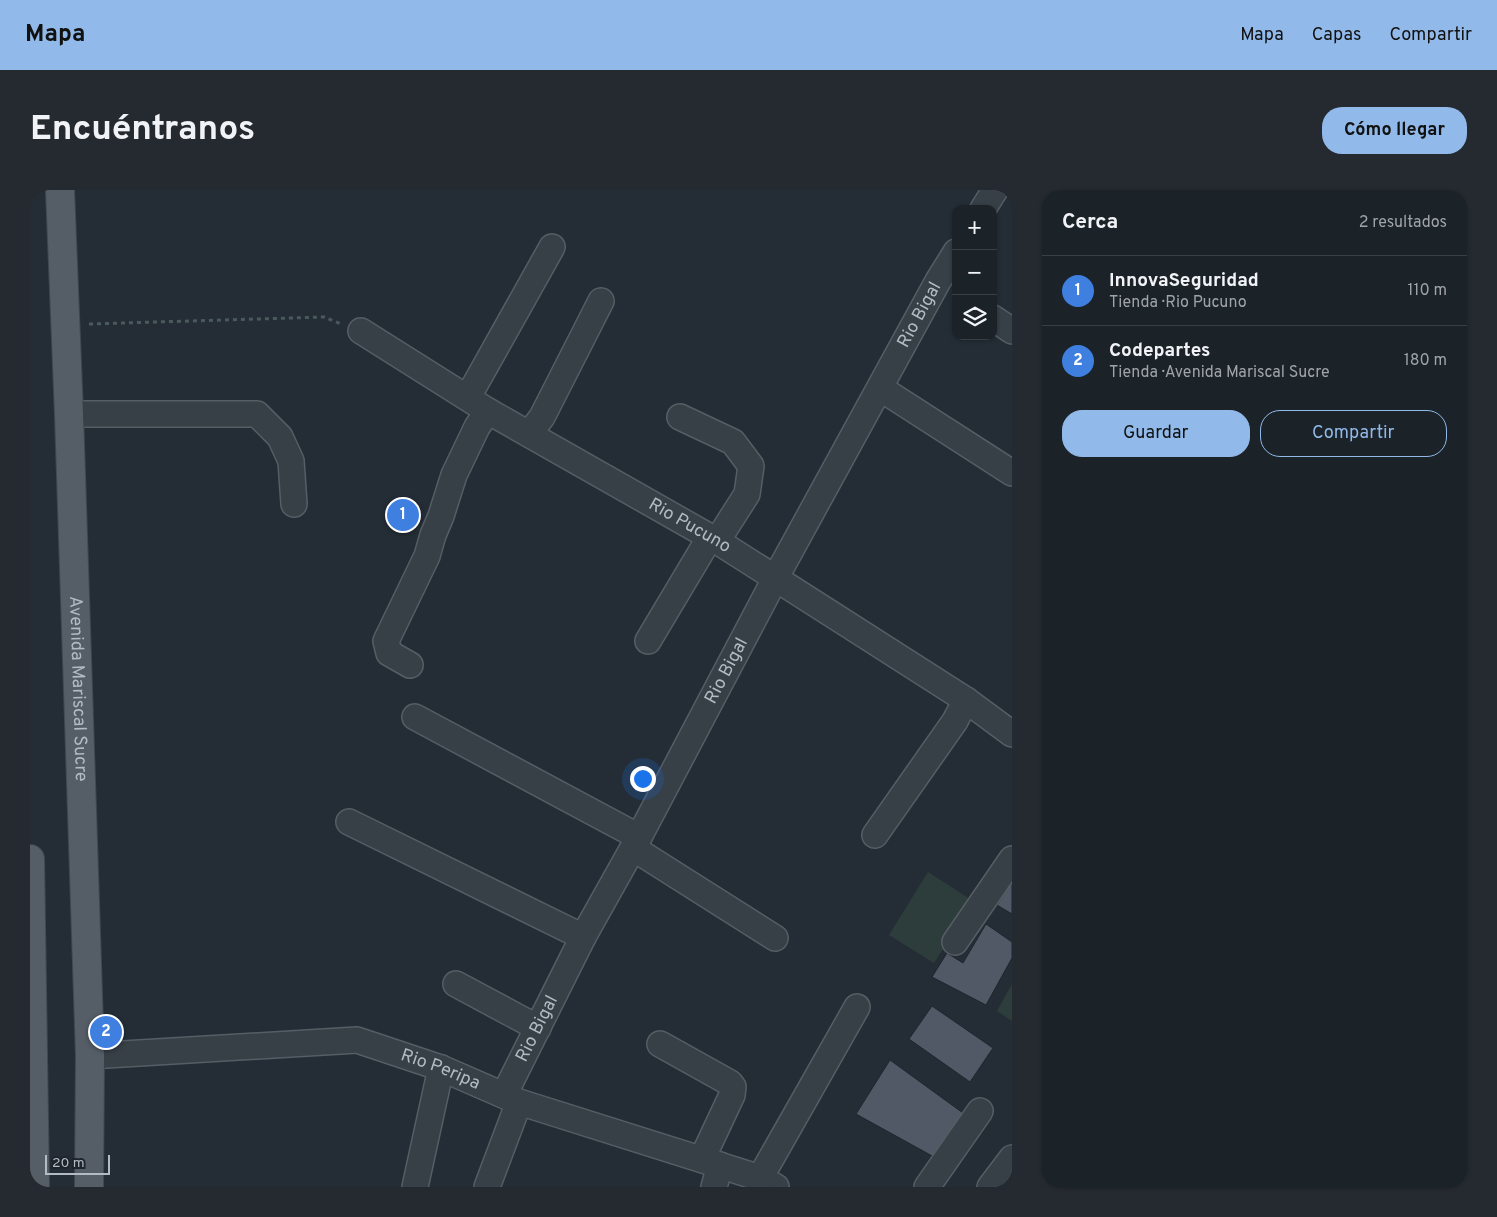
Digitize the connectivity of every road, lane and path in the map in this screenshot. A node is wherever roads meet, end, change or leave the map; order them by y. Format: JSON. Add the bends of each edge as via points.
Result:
{"nodes":[{"id":1,"x":60,"y":190,"type":"edge"},
{"id":2,"x":995,"y":190,"type":"edge"},
{"id":3,"x":986,"y":205,"type":"edge"},
{"id":4,"x":552,"y":247,"type":"dead end"},
{"id":5,"x":952,"y":268,"type":"edge"},
{"id":6,"x":947,"y":287,"type":"edge"},
{"id":7,"x":601,"y":301,"type":"dead end"},
{"id":8,"x":324,"y":317,"type":"dead end"},
{"id":9,"x":997,"y":321,"type":"edge"},
{"id":10,"x":109,"y":324,"type":"dead end"},
{"id":11,"x":1012,"y":330,"type":"edge"},
{"id":12,"x":361,"y":331,"type":"dead end"},
{"id":13,"x":880,"y":388,"type":"junction"},
{"id":14,"x":468,"y":397,"type":"junction"},
{"id":15,"x":488,"y":411,"type":"junction"},
{"id":16,"x":69,"y":414,"type":"junction"},
{"id":17,"x":680,"y":417,"type":"dead end"},
{"id":18,"x":529,"y":434,"type":"junction"},
{"id":19,"x":1012,"y":473,"type":"edge"},
{"id":20,"x":294,"y":504,"type":"dead end"},
{"id":21,"x":714,"y":538,"type":"junction"},
{"id":22,"x":776,"y":577,"type":"junction"},
{"id":23,"x":648,"y":641,"type":"dead end"},
{"id":24,"x":410,"y":665,"type":"dead end"},
{"id":25,"x":966,"y":700,"type":"junction"},
{"id":26,"x":415,"y":716,"type":"dead end"},
{"id":27,"x":1012,"y":734,"type":"edge"},
{"id":28,"x":349,"y":822,"type":"dead end"},
{"id":29,"x":874,"y":835,"type":"dead end"},
{"id":30,"x":636,"y":843,"type":"junction"},
{"id":31,"x":30,"y":859,"type":"edge"},
{"id":32,"x":1012,"y":859,"type":"edge"},
{"id":33,"x":31,"y":929,"type":"edge"},
{"id":34,"x":583,"y":937,"type":"junction"},
{"id":35,"x":775,"y":938,"type":"dead end"},
{"id":36,"x":955,"y":942,"type":"dead end"},
{"id":37,"x":456,"y":984,"type":"dead end"},
{"id":38,"x":857,"y":1007,"type":"dead end"},
{"id":39,"x":538,"y":1028,"type":"junction"},
{"id":40,"x":660,"y":1044,"type":"dead end"},
{"id":41,"x":90,"y":1056,"type":"junction"},
{"id":42,"x":32,"y":1059,"type":"edge"},
{"id":43,"x":441,"y":1068,"type":"junction"},
{"id":44,"x":512,"y":1098,"type":"junction"},
{"id":45,"x":980,"y":1111,"type":"dead end"},
{"id":46,"x":1012,"y":1158,"type":"edge"},
{"id":47,"x":712,"y":1170,"type":"edge"},
{"id":48,"x":768,"y":1182,"type":"edge"},
{"id":49,"x":35,"y":1187,"type":"edge"},
{"id":50,"x":90,"y":1187,"type":"edge"},
{"id":51,"x":415,"y":1187,"type":"edge"},
{"id":52,"x":487,"y":1187,"type":"edge"},
{"id":53,"x":927,"y":1187,"type":"edge"},
{"id":54,"x":990,"y":1187,"type":"edge"}],
"edges":[{"from":1,"to":16,"type":"main road","name":"Avenida Mariscal Sucre"},
{"from":2,"to":3,"type":"street"},
{"from":4,"to":14,"type":"street"},
{"from":5,"to":6,"type":"street","name":"Rio Bigal"},
{"from":6,"to":13,"type":"street","name":"Rio Bigal"},
{"from":7,"to":18,"type":"street","via":[[542,417]]},
{"from":8,"to":10,"type":"path"},
{"from":9,"to":11,"type":"street"},
{"from":12,"to":14,"type":"street","name":"Rio Pucuno"},
{"from":13,"to":19,"type":"street"},
{"from":13,"to":22,"type":"street","name":"Rio Bigal"},
{"from":14,"to":15,"type":"street","name":"Rio Pucuno"},
{"from":15,"to":18,"type":"street","name":"Rio Pucuno"},
{"from":15,"to":24,"type":"street","via":[[454,475],[427,556],[386,641],[389,653]]},
{"from":16,"to":20,"type":"street","via":[[257,414],[280,437],[291,461]]},
{"from":16,"to":41,"type":"main road","name":"Avenida Mariscal Sucre"},
{"from":17,"to":21,"type":"street","via":[[733,442],[751,466],[747,494]]},
{"from":18,"to":21,"type":"street","name":"Rio Pucuno"},
{"from":21,"to":22,"type":"street","name":"Rio Pucuno"},
{"from":21,"to":23,"type":"street"},
{"from":22,"to":25,"type":"street","name":"Rio Pucuno"},
{"from":22,"to":30,"type":"street","name":"Rio Bigal"},
{"from":25,"to":27,"type":"street","name":"Rio Pucuno"},
{"from":25,"to":29,"type":"street","via":[[955,721]]},
{"from":26,"to":30,"type":"street"},
{"from":28,"to":34,"type":"street"},
{"from":30,"to":34,"type":"street","name":"Rio Bigal"},
{"from":30,"to":35,"type":"street"},
{"from":31,"to":33,"type":"main road"},
{"from":32,"to":36,"type":"street"},
{"from":33,"to":42,"type":"main road"},
{"from":34,"to":39,"type":"street","name":"Rio Bigal"},
{"from":37,"to":39,"type":"street"},
{"from":38,"to":48,"type":"street"},
{"from":39,"to":44,"type":"street","name":"Rio Bigal"},
{"from":40,"to":47,"type":"street","via":[[733,1087]]},
{"from":41,"to":43,"type":"street","name":"Rio Peripa","via":[[357,1040]]},
{"from":41,"to":50,"type":"main road","name":"Avenida Mariscal Sucre"},
{"from":42,"to":49,"type":"main road"},
{"from":43,"to":44,"type":"street","name":"Rio Peripa"},
{"from":43,"to":51,"type":"street"},
{"from":44,"to":47,"type":"street","name":"Rio Peripa"},
{"from":44,"to":52,"type":"street","name":"Rio Bigal"},
{"from":45,"to":53,"type":"street"},
{"from":46,"to":54,"type":"street"},
{"from":47,"to":48,"type":"street","name":"Rio Peripa"}]}
